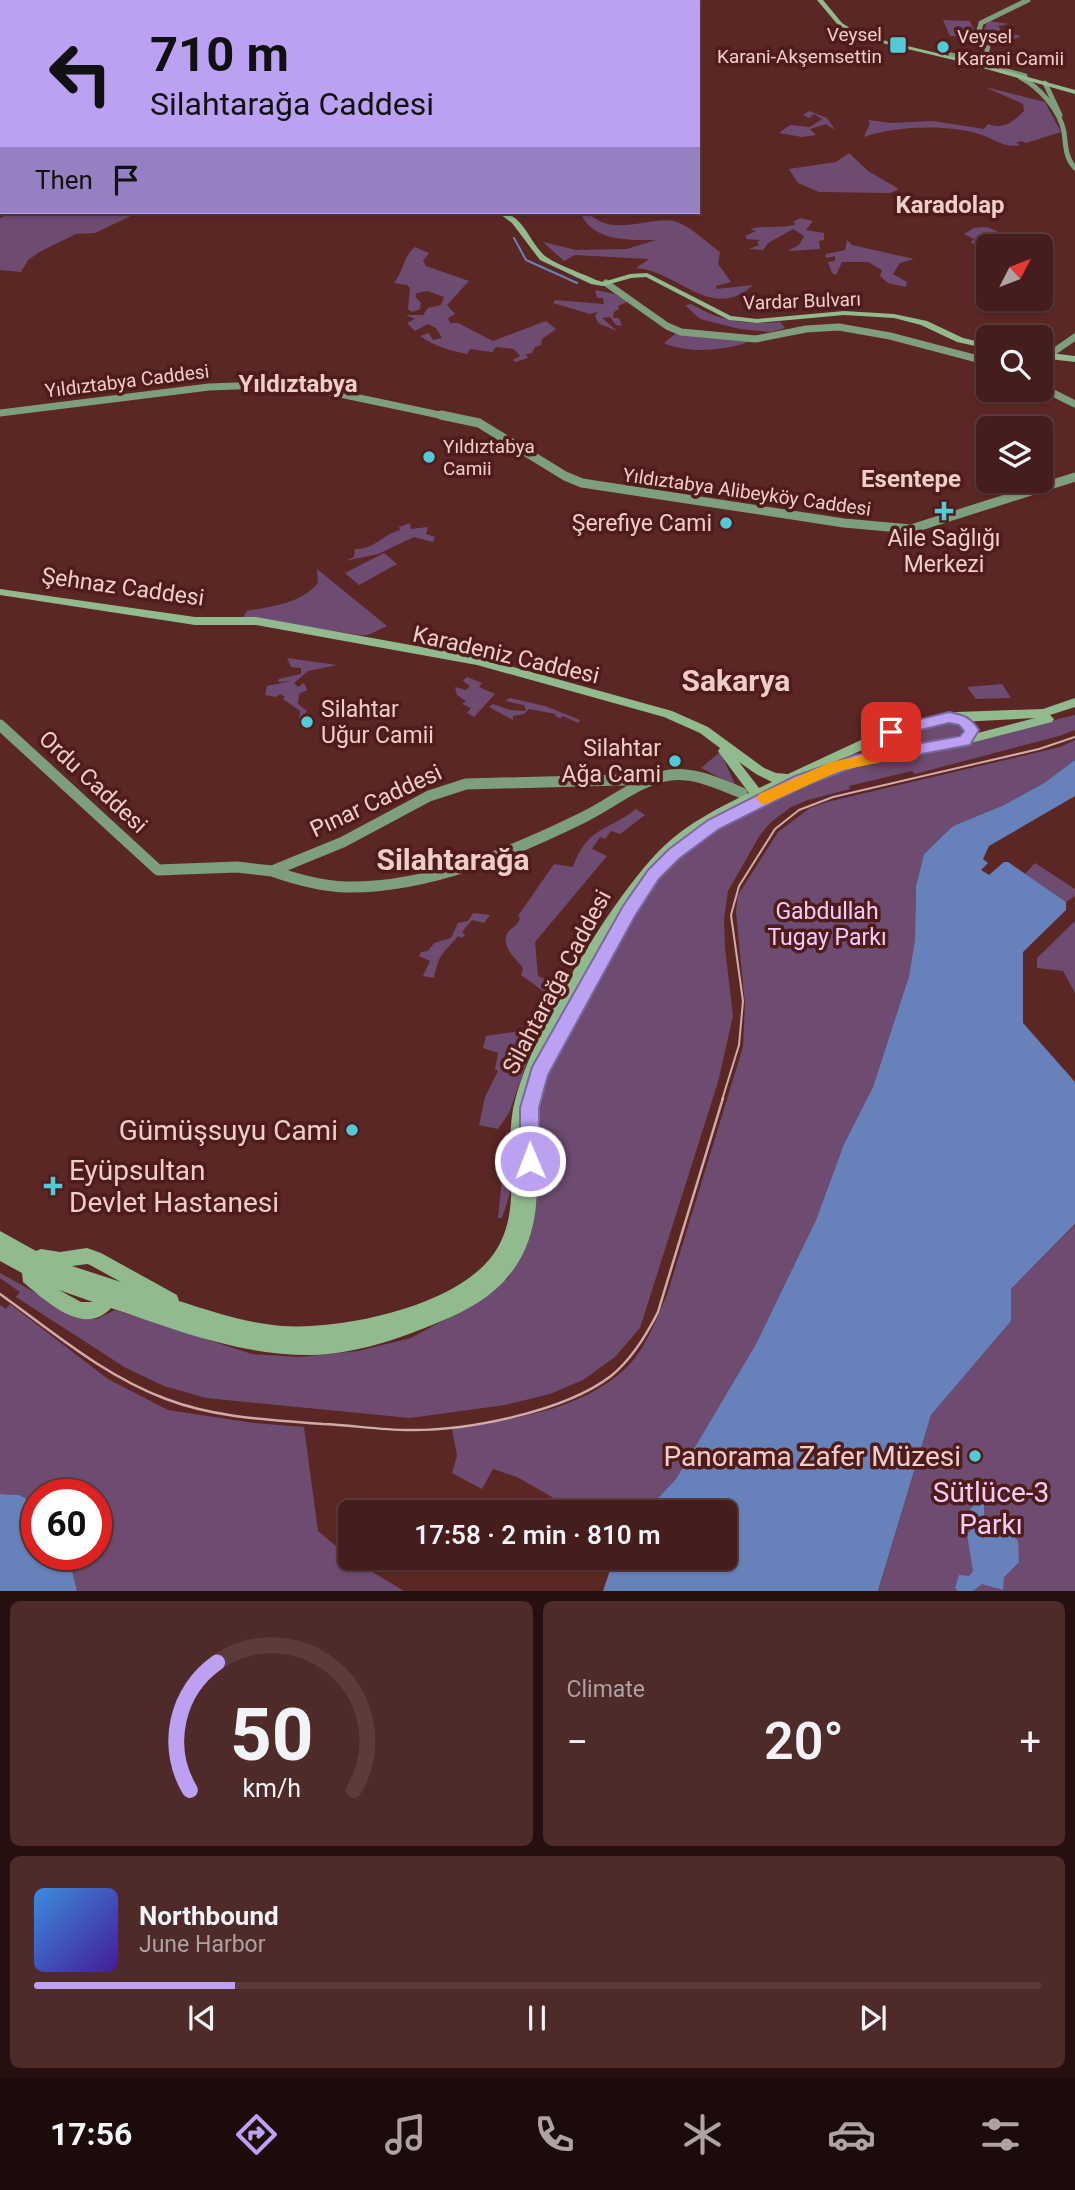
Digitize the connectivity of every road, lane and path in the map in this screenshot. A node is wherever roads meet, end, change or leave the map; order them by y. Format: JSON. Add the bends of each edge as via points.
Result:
{"nodes":[{"id":1,"x":824,"y":0,"type":"edge"},
{"id":2,"x":1028,"y":0,"type":"edge"},
{"id":3,"x":842,"y":21,"type":"junction"},
{"id":4,"x":865,"y":35,"type":"junction"},
{"id":5,"x":881,"y":38,"type":"joint"},
{"id":6,"x":988,"y":52,"type":"junction"},
{"id":7,"x":951,"y":55,"type":"junction"},
{"id":8,"x":968,"y":58,"type":"junction"},
{"id":9,"x":991,"y":64,"type":"junction"},
{"id":10,"x":1023,"y":76,"type":"junction"},
{"id":11,"x":1038,"y":78,"type":"junction"},
{"id":12,"x":1043,"y":85,"type":"junction"},
{"id":13,"x":1066,"y":90,"type":"junction"},
{"id":14,"x":1049,"y":91,"type":"junction"},
{"id":15,"x":1075,"y":91,"type":"edge"},
{"id":16,"x":1057,"y":109,"type":"junction"},
{"id":17,"x":1067,"y":137,"type":"junction"},
{"id":18,"x":1074,"y":165,"type":"edge"},
{"id":19,"x":503,"y":214,"type":"edge"},
{"id":20,"x":518,"y":214,"type":"edge"},
{"id":21,"x":584,"y":275,"type":"junction"},
{"id":22,"x":606,"y":283,"type":"junction"},
{"id":23,"x":857,"y":312,"type":"junction"},
{"id":24,"x":801,"y":317,"type":"junction"},
{"id":25,"x":779,"y":318,"type":"junction"},
{"id":26,"x":806,"y":329,"type":"junction"},
{"id":27,"x":789,"y":332,"type":"junction"},
{"id":28,"x":1072,"y":340,"type":"edge"},
{"id":29,"x":976,"y":342,"type":"edge"},
{"id":30,"x":976,"y":343,"type":"edge"},
{"id":31,"x":1053,"y":351,"type":"edge"},
{"id":32,"x":1053,"y":352,"type":"edge"},
{"id":33,"x":1053,"y":354,"type":"edge"},
{"id":34,"x":1064,"y":355,"type":"junction"},
{"id":35,"x":1075,"y":357,"type":"edge"},
{"id":36,"x":976,"y":359,"type":"edge"},
{"id":37,"x":1053,"y":393,"type":"edge"},
{"id":38,"x":1075,"y":404,"type":"edge"},
{"id":39,"x":0,"y":413,"type":"edge"},
{"id":40,"x":1075,"y":477,"type":"edge"},
{"id":41,"x":574,"y":481,"type":"joint"},
{"id":42,"x":0,"y":592,"type":"edge"},
{"id":43,"x":0,"y":597,"type":"edge"},
{"id":44,"x":240,"y":619,"type":"joint"},
{"id":45,"x":215,"y":626,"type":"joint"},
{"id":46,"x":374,"y":644,"type":"junction"},
{"id":47,"x":1075,"y":702,"type":"edge"},
{"id":48,"x":1075,"y":710,"type":"edge"},
{"id":49,"x":949,"y":717,"type":"junction"},
{"id":50,"x":0,"y":725,"type":"edge"},
{"id":51,"x":886,"y":734,"type":"junction"},
{"id":52,"x":965,"y":741,"type":"junction"},
{"id":53,"x":908,"y":752,"type":"junction"},
{"id":54,"x":755,"y":768,"type":"junction"},
{"id":55,"x":741,"y":775,"type":"junction"},
{"id":56,"x":794,"y":777,"type":"junction"},
{"id":57,"x":657,"y":779,"type":"junction"},
{"id":58,"x":762,"y":796,"type":"junction"},
{"id":59,"x":742,"y":797,"type":"junction"},
{"id":60,"x":158,"y":870,"type":"joint"},
{"id":61,"x":272,"y":871,"type":"junction"},
{"id":62,"x":0,"y":1238,"type":"edge"},
{"id":63,"x":7,"y":1257,"type":"edge"},
{"id":64,"x":32,"y":1258,"type":"junction"},
{"id":65,"x":112,"y":1269,"type":"junction"},
{"id":66,"x":111,"y":1294,"type":"junction"},
{"id":67,"x":185,"y":1312,"type":"junction"}],
"edges":[{"from":1,"to":3,"type":"main road"},
{"from":1,"to":3,"type":"main road"},
{"from":2,"to":6,"type":"main road","via":[[982,22],[979,31]]},
{"from":3,"to":4,"type":"main road"},
{"from":4,"to":5,"type":"main road"},
{"from":4,"to":10,"type":"main road"},
{"from":5,"to":7,"type":"main road"},
{"from":6,"to":8,"type":"main road"},
{"from":6,"to":9,"type":"main road","via":[[985,60]]},
{"from":7,"to":8,"type":"main road"},
{"from":7,"to":10,"type":"main road"},
{"from":8,"to":9,"type":"main road"},
{"from":9,"to":11,"type":"main road"},
{"from":10,"to":12,"type":"main road"},
{"from":10,"to":17,"type":"main road","via":[[1036,84]]},
{"from":11,"to":12,"type":"main road"},
{"from":11,"to":15,"type":"main road"},
{"from":12,"to":13,"type":"main road"},
{"from":12,"to":14,"type":"main road"},
{"from":12,"to":16,"type":"main road"},
{"from":13,"to":14,"type":"main road"},
{"from":13,"to":15,"type":"main road"},
{"from":14,"to":16,"type":"main road"},
{"from":16,"to":17,"type":"main road","via":[[1069,130]]},
{"from":17,"to":18,"type":"main road","via":[[1063,149]]},
{"from":19,"to":21,"type":"main road","via":[[515,221],[543,257]]},
{"from":20,"to":21,"type":"main road","via":[[548,254]]},
{"from":21,"to":22,"type":"main road","via":[[598,284]]},
{"from":22,"to":23,"type":"main road","name":"Vardar Bulvarı","via":[[631,273],[655,274],[720,312],[742,318]]},
{"from":22,"to":25,"type":"main road","name":"Vardar Bulvarı","via":[[633,275],[650,276],[723,317],[744,321]]},
{"from":22,"to":27,"type":"main road","via":[[681,332],[756,339]]},
{"from":23,"to":24,"type":"main road","name":"Vardar Bulvarı"},
{"from":23,"to":29,"type":"main road","name":"Vardar Bulvarı","via":[[928,321]]},
{"from":23,"to":30,"type":"main road","name":"Vardar Bulvarı","via":[[918,321]]},
{"from":24,"to":25,"type":"main road","name":"Vardar Bulvarı"},
{"from":24,"to":26,"type":"main road","via":[[799,322]]},
{"from":25,"to":27,"type":"main road","via":[[789,325]]},
{"from":26,"to":27,"type":"main road"},
{"from":26,"to":36,"type":"main road","via":[[866,331]]},
{"from":28,"to":31,"type":"main road"},
{"from":28,"to":34,"type":"main road"},
{"from":32,"to":34,"type":"main road"},
{"from":33,"to":34,"type":"main road"},
{"from":34,"to":35,"type":"main road"},
{"from":37,"to":38,"type":"main road"},
{"from":39,"to":41,"type":"main road","name":"Yıldıztabya Caddesi","via":[[209,387],[293,384],[479,424]]},
{"from":40,"to":41,"type":"main road","name":"Yıldıztabya Alibeyköy Caddesi","via":[[911,529],[844,523]]},
{"from":42,"to":44,"type":"main road","name":"Şehnaz Caddesi","via":[[195,621]]},
{"from":43,"to":45,"type":"main road","name":"Şehnaz Caddesi","via":[[181,625]]},
{"from":44,"to":46,"type":"main road","name":"Karadeniz Caddesi"},
{"from":45,"to":46,"type":"main road","name":"Karadeniz Caddesi"},
{"from":46,"to":54,"type":"main road","name":"Karadeniz Caddesi","via":[[477,660],[668,714],[704,730]]},
{"from":46,"to":55,"type":"main road","name":"Karadeniz Caddesi","via":[[498,671],[664,718],[713,742]]},
{"from":47,"to":49,"type":"main road","name":"Silahtarağa Caddesi","via":[[1048,713]]},
{"from":48,"to":52,"type":"main road","name":"Silahtarağa Caddesi"},
{"from":49,"to":51,"type":"main road","name":"Silahtarağa Caddesi"},
{"from":49,"to":52,"type":"main road","via":[[971,727]]},
{"from":50,"to":60,"type":"main road","name":"Ordu Caddesi"},
{"from":51,"to":53,"type":"main road","via":[[891,746]]},
{"from":51,"to":56,"type":"main road","name":"Silahtarağa Caddesi"},
{"from":52,"to":53,"type":"main road","name":"Silahtarağa Caddesi"},
{"from":53,"to":58,"type":"main road","name":"Silahtarağa Caddesi","via":[[836,766]]},
{"from":54,"to":55,"type":"main road","via":[[755,777]]},
{"from":54,"to":56,"type":"main road","name":"Karadeniz Caddesi","via":[[774,778]]},
{"from":55,"to":58,"type":"main road","name":"Karadeniz Caddesi"},
{"from":55,"to":59,"type":"main road"},
{"from":56,"to":58,"type":"main road","name":"Silahtarağa Caddesi"},
{"from":57,"to":59,"type":"main road","via":[[694,774]]},
{"from":57,"to":61,"type":"main road","name":"Pınar Caddesi","via":[[454,786],[343,842]]},
{"from":57,"to":61,"type":"main road","via":[[565,827],[418,877],[345,887]]},
{"from":58,"to":59,"type":"main road","name":"Silahtarağa Caddesi"},
{"from":58,"to":66,"type":"main road","name":"Silahtarağa Caddesi","via":[[665,862],[641,891],[606,949],[535,1083],[525,1225],[513,1257],[487,1289],[458,1306],[384,1335],[302,1348],[249,1343]]},
{"from":59,"to":67,"type":"main road","name":"Silahtarağa Caddesi","via":[[682,838],[645,873],[550,1033],[527,1077],[522,1101],[516,1219],[506,1250],[486,1274],[457,1295],[414,1313],[366,1330],[333,1335],[271,1335]]},
{"from":60,"to":61,"type":"main road","name":"Pınar Caddesi","via":[[237,867]]},
{"from":62,"to":64,"type":"main road","name":"Silahtarağa Caddesi"},
{"from":63,"to":66,"type":"main road","via":[[77,1310],[91,1312]]},
{"from":64,"to":65,"type":"main road","via":[[87,1256]]},
{"from":64,"to":66,"type":"main road","name":"Silahtarağa Caddesi"},
{"from":65,"to":66,"type":"main road"},
{"from":65,"to":67,"type":"main road"},
{"from":66,"to":67,"type":"main road","name":"Silahtarağa Caddesi"}]}
